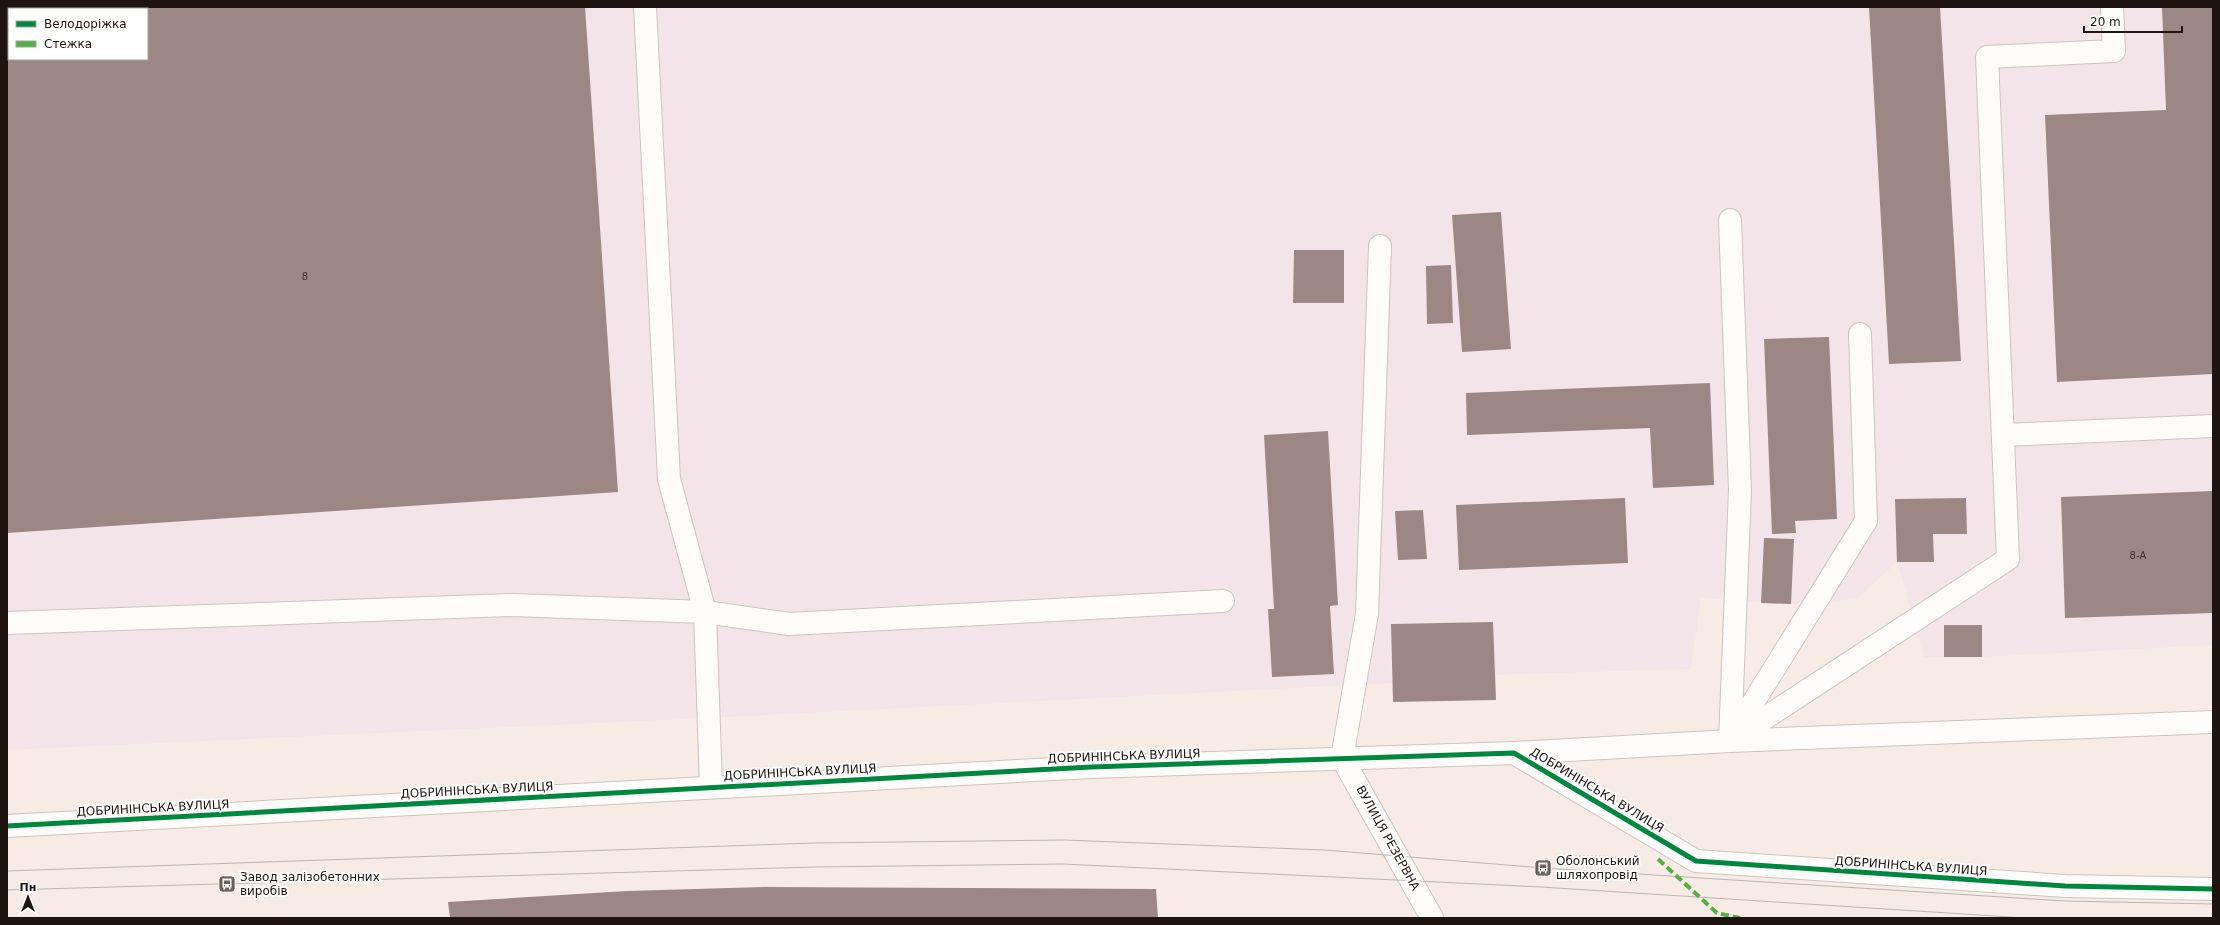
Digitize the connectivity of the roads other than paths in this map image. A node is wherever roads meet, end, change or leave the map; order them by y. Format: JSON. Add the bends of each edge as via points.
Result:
{"nodes":[{"id":1,"x":645,"y":7,"type":"edge"},
{"id":2,"x":2112,"y":7,"type":"edge"},
{"id":3,"x":1730,"y":220,"type":"dead end"},
{"id":4,"x":1380,"y":246,"type":"dead end"},
{"id":5,"x":1860,"y":334,"type":"dead end"},
{"id":6,"x":2213,"y":426,"type":"edge"},
{"id":7,"x":2002,"y":436,"type":"junction"},
{"id":8,"x":1222,"y":601,"type":"dead end"},
{"id":9,"x":705,"y":612,"type":"junction"},
{"id":10,"x":7,"y":623,"type":"edge"},
{"id":11,"x":2213,"y":722,"type":"edge"},
{"id":12,"x":1730,"y":741,"type":"junction"},
{"id":13,"x":1514,"y":753,"type":"junction"},
{"id":14,"x":1342,"y":758,"type":"junction"},
{"id":15,"x":711,"y":786,"type":"junction"},
{"id":16,"x":7,"y":826,"type":"edge"},
{"id":17,"x":2213,"y":889,"type":"edge"},
{"id":18,"x":1432,"y":918,"type":"edge"}],
"edges":[{"from":1,"to":9,"type":"street","via":[[669,479]]},
{"from":2,"to":7,"type":"street","via":[[2114,50],[1987,57]]},
{"from":3,"to":12,"type":"street","via":[[1740,490]]},
{"from":4,"to":14,"type":"street","via":[[1367,614]]},
{"from":5,"to":12,"type":"street","via":[[1866,521]]},
{"from":6,"to":7,"type":"street"},
{"from":7,"to":12,"type":"street","via":[[2008,559]]},
{"from":8,"to":9,"type":"street","via":[[789,624]]},
{"from":9,"to":10,"type":"street","via":[[513,605]]},
{"from":9,"to":15,"type":"street"},
{"from":11,"to":12,"type":"street"},
{"from":12,"to":13,"type":"street"},
{"from":13,"to":14,"type":"street","name":"ДОБРИНІНСЬКА ВУЛИЦЯ"},
{"from":13,"to":17,"type":"street","name":"ДОБРИНІНСЬКА ВУЛИЦЯ","via":[[1696,861],[2065,886]]},
{"from":14,"to":15,"type":"street","name":"ДОБРИНІНСЬКА ВУЛИЦЯ","via":[[1091,767]]},
{"from":14,"to":18,"type":"street","name":"ВУЛИЦЯ РЕЗЕРВНА"},
{"from":15,"to":16,"type":"street","name":"ДОБРИНІНСЬКА ВУЛИЦЯ"}]}
